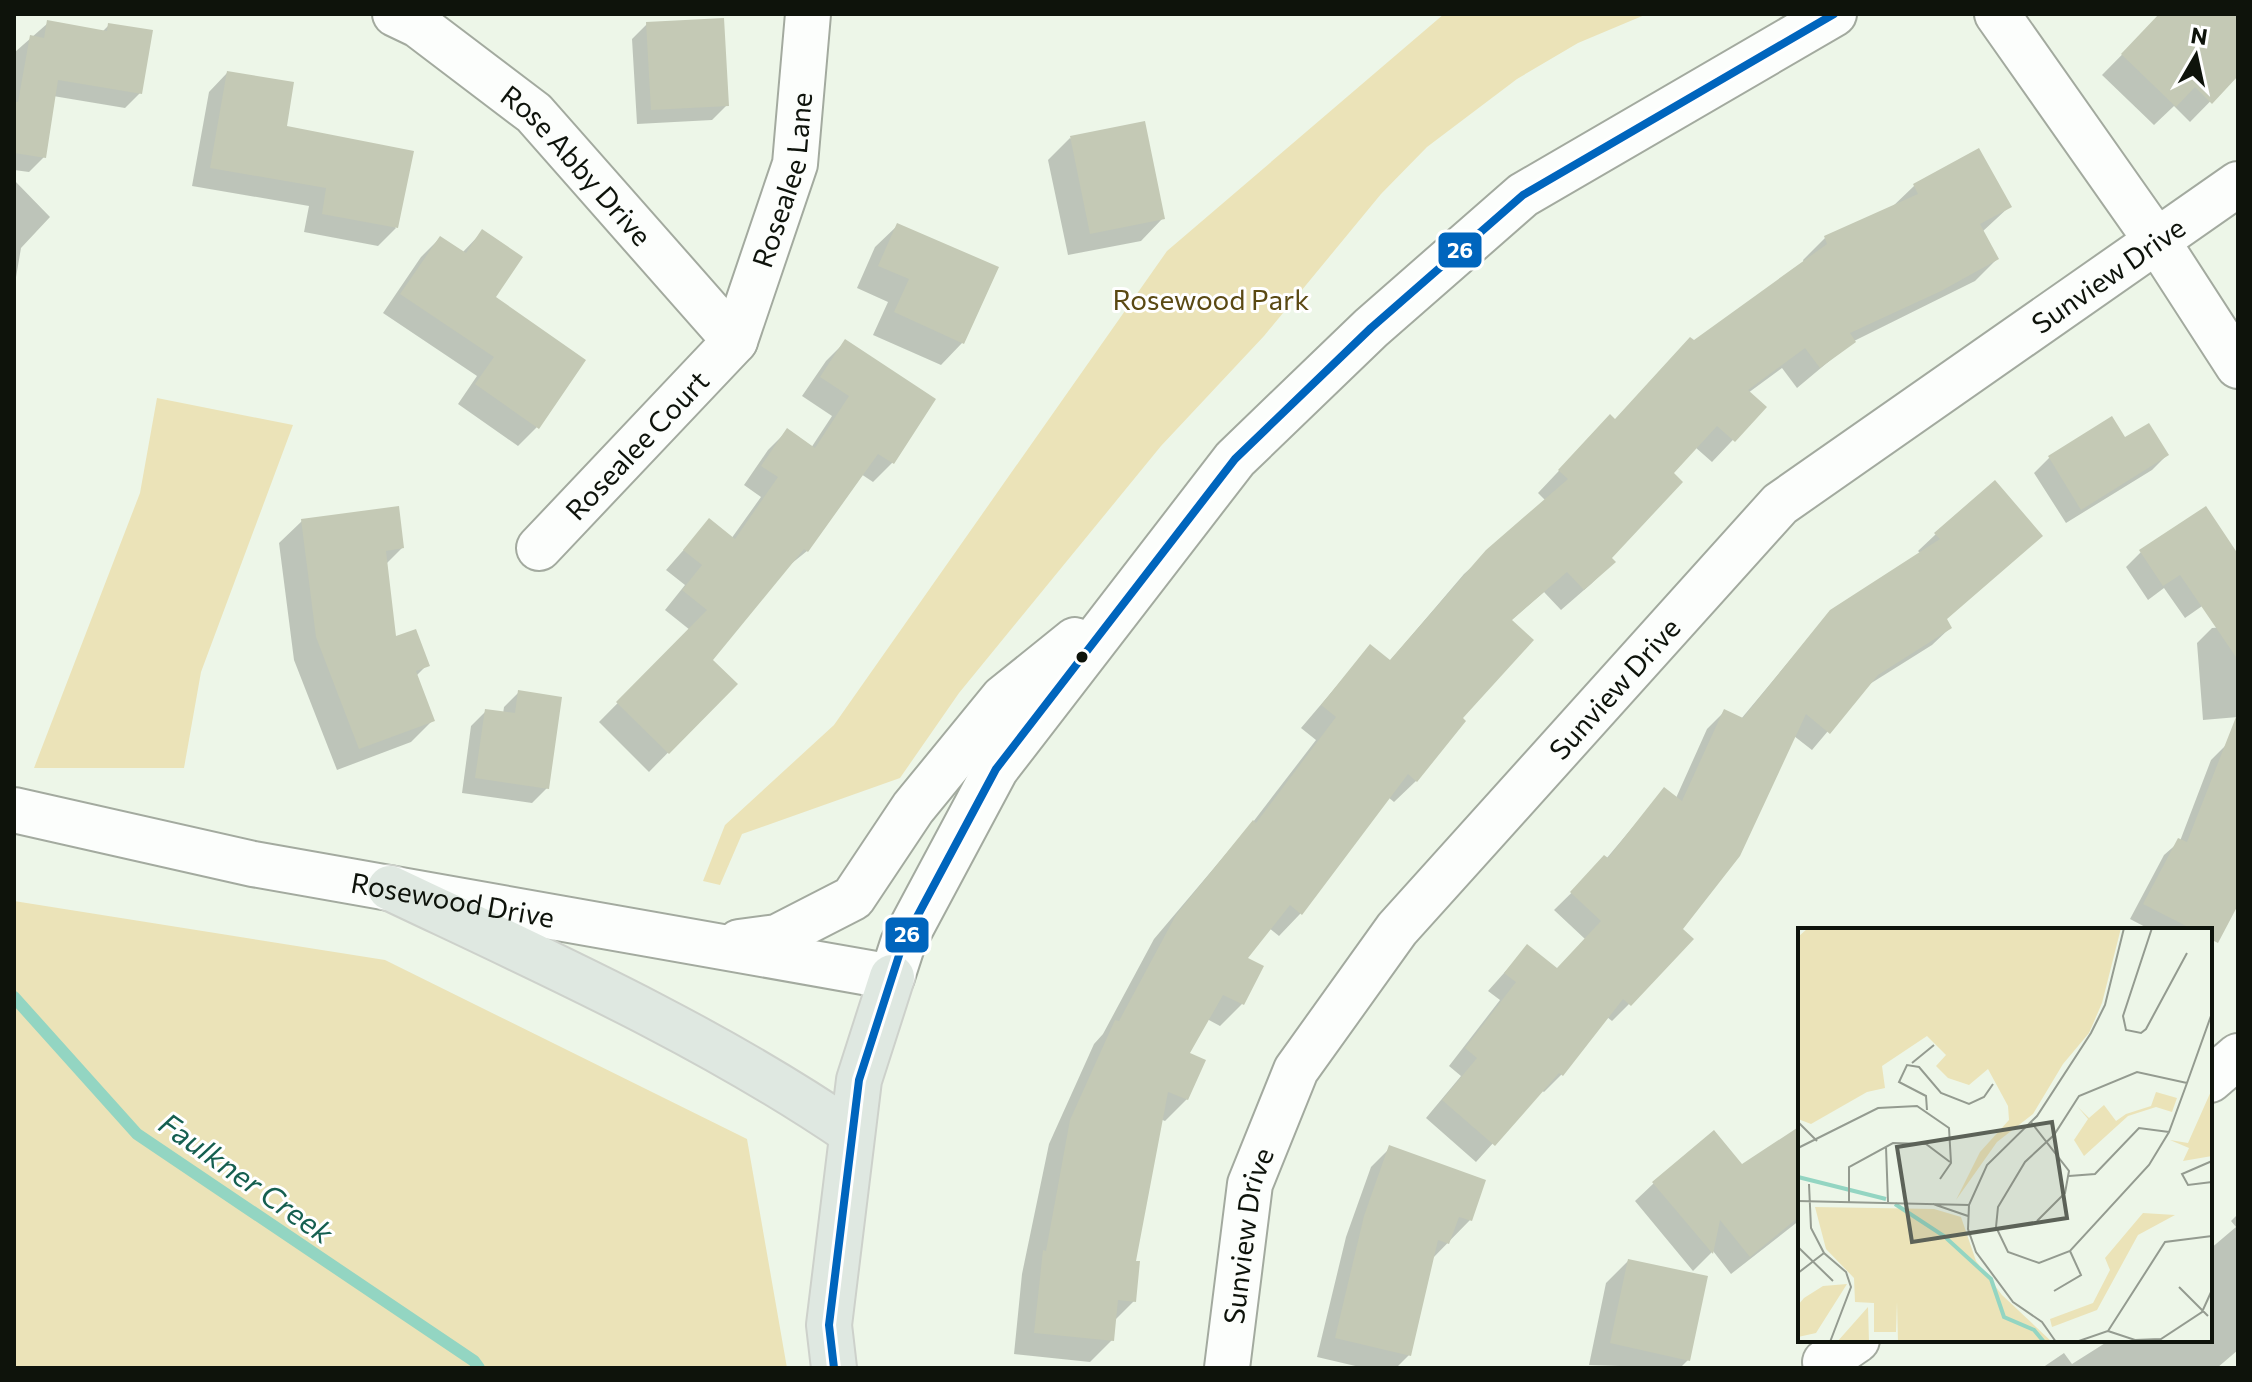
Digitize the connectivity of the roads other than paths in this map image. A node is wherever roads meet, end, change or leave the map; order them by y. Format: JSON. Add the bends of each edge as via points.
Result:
{"nodes":[{"id":1,"x":395,"y":14,"type":"edge"},
{"id":2,"x":808,"y":14,"type":"edge"},
{"id":3,"x":1834,"y":14,"type":"edge"},
{"id":4,"x":1997,"y":14,"type":"edge"},
{"id":5,"x":2238,"y":184,"type":"edge"},
{"id":6,"x":2156,"y":241,"type":"junction"},
{"id":7,"x":735,"y":341,"type":"junction"},
{"id":8,"x":2238,"y":366,"type":"edge"},
{"id":9,"x":539,"y":548,"type":"dead end"},
{"id":10,"x":1130,"y":596,"type":"junction"},
{"id":11,"x":14,"y":810,"type":"edge"},
{"id":12,"x":390,"y":888,"type":"junction"},
{"id":13,"x":712,"y":945,"type":"junction"},
{"id":14,"x":892,"y":977,"type":"junction"},
{"id":15,"x":2238,"y":1056,"type":"edge"},
{"id":16,"x":2212,"y":1078,"type":"edge"},
{"id":17,"x":852,"y":1133,"type":"junction"},
{"id":18,"x":834,"y":1368,"type":"edge"},
{"id":19,"x":1227,"y":1368,"type":"edge"}],
"edges":[{"from":1,"to":7,"type":"street","name":"Rose Abby Drive","via":[[418,25],[534,113]]},
{"from":2,"to":7,"type":"street","name":"Rosealee Lane","via":[[795,164]]},
{"from":3,"to":10,"type":"street","via":[[1523,195],[1371,328],[1235,459]]},
{"from":4,"to":6,"type":"street"},
{"from":5,"to":6,"type":"street","name":"Sunview Drive"},
{"from":6,"to":8,"type":"street"},
{"from":6,"to":19,"type":"street","name":"Sunview Drive","via":[[1780,504],[1397,929],[1296,1070],[1250,1184]]},
{"from":7,"to":9,"type":"street","name":"Rosealee Court"},
{"from":10,"to":13,"type":"street","via":[[1003,698],[913,808],[853,898],[777,937]]},
{"from":10,"to":14,"type":"street","via":[[996,769],[903,943]]},
{"from":11,"to":12,"type":"street","name":"Rosewood Drive","via":[[253,864]]},
{"from":12,"to":13,"type":"street","name":"Rosewood Drive"},
{"from":12,"to":17,"type":"main road","via":[[640,1006]]},
{"from":13,"to":14,"type":"street","name":"Rosewood Drive"},
{"from":14,"to":17,"type":"main road","via":[[859,1080]]},
{"from":15,"to":16,"type":"street"},
{"from":17,"to":18,"type":"main road","via":[[829,1325]]}]}
